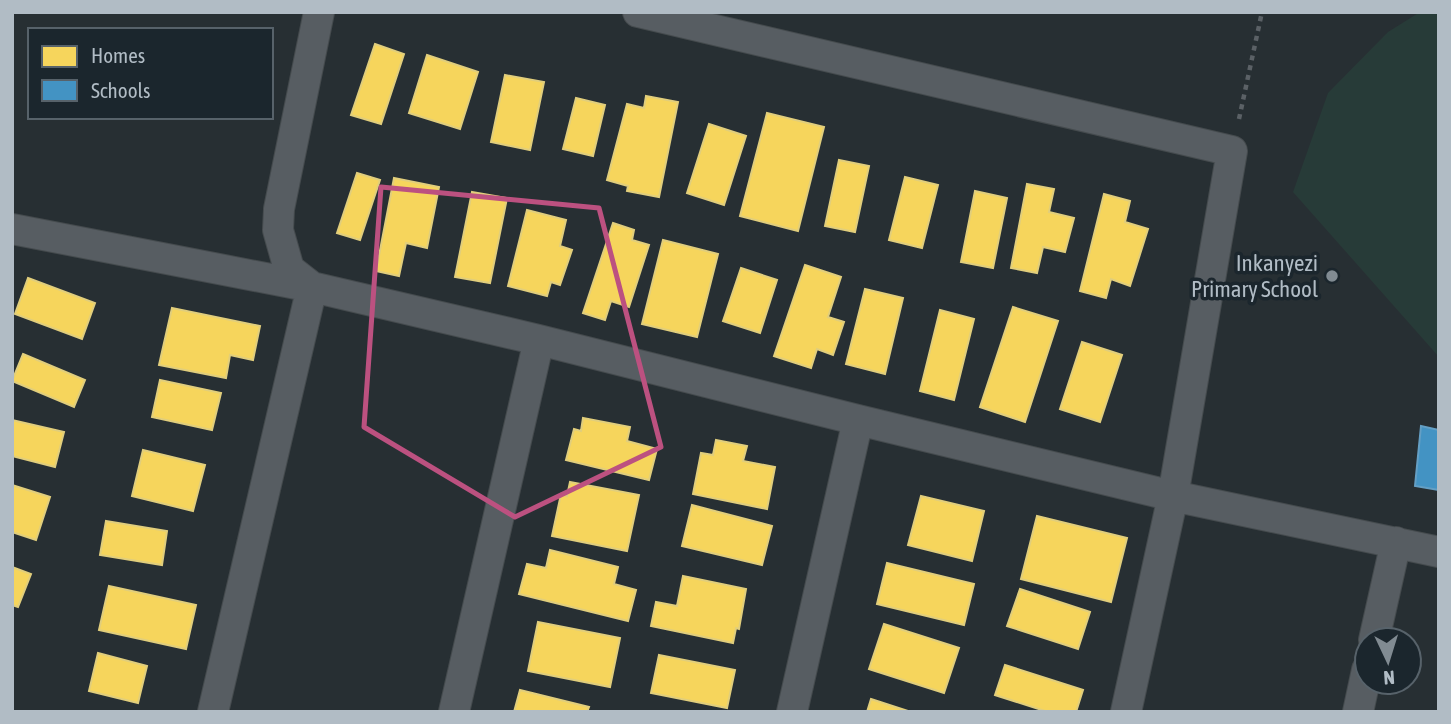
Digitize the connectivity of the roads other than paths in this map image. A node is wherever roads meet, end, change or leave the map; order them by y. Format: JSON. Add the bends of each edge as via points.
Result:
{"nodes":[{"id":1,"x":319,"y":12,"type":"edge"},
{"id":2,"x":638,"y":12,"type":"edge"},
{"id":3,"x":12,"y":229,"type":"edge"},
{"id":4,"x":312,"y":287,"type":"junction"},
{"id":5,"x":539,"y":340,"type":"junction"},
{"id":6,"x":858,"y":420,"type":"junction"},
{"id":7,"x":1173,"y":496,"type":"junction"},
{"id":8,"x":1396,"y":542,"type":"junction"},
{"id":9,"x":1439,"y":552,"type":"edge"},
{"id":10,"x":1377,"y":626,"type":"edge"},
{"id":11,"x":213,"y":712,"type":"edge"},
{"id":12,"x":454,"y":712,"type":"edge"},
{"id":13,"x":792,"y":712,"type":"edge"},
{"id":14,"x":1126,"y":712,"type":"edge"}],
"edges":[{"from":1,"to":4,"type":"street","via":[[278,230],[289,269]]},
{"from":2,"to":7,"type":"street","via":[[1232,151]]},
{"from":3,"to":4,"type":"street"},
{"from":4,"to":5,"type":"street"},
{"from":4,"to":11,"type":"street"},
{"from":5,"to":6,"type":"street"},
{"from":5,"to":12,"type":"street"},
{"from":6,"to":7,"type":"street"},
{"from":6,"to":13,"type":"street"},
{"from":7,"to":8,"type":"street"},
{"from":7,"to":14,"type":"street"},
{"from":8,"to":9,"type":"street"},
{"from":8,"to":10,"type":"street"}]}
